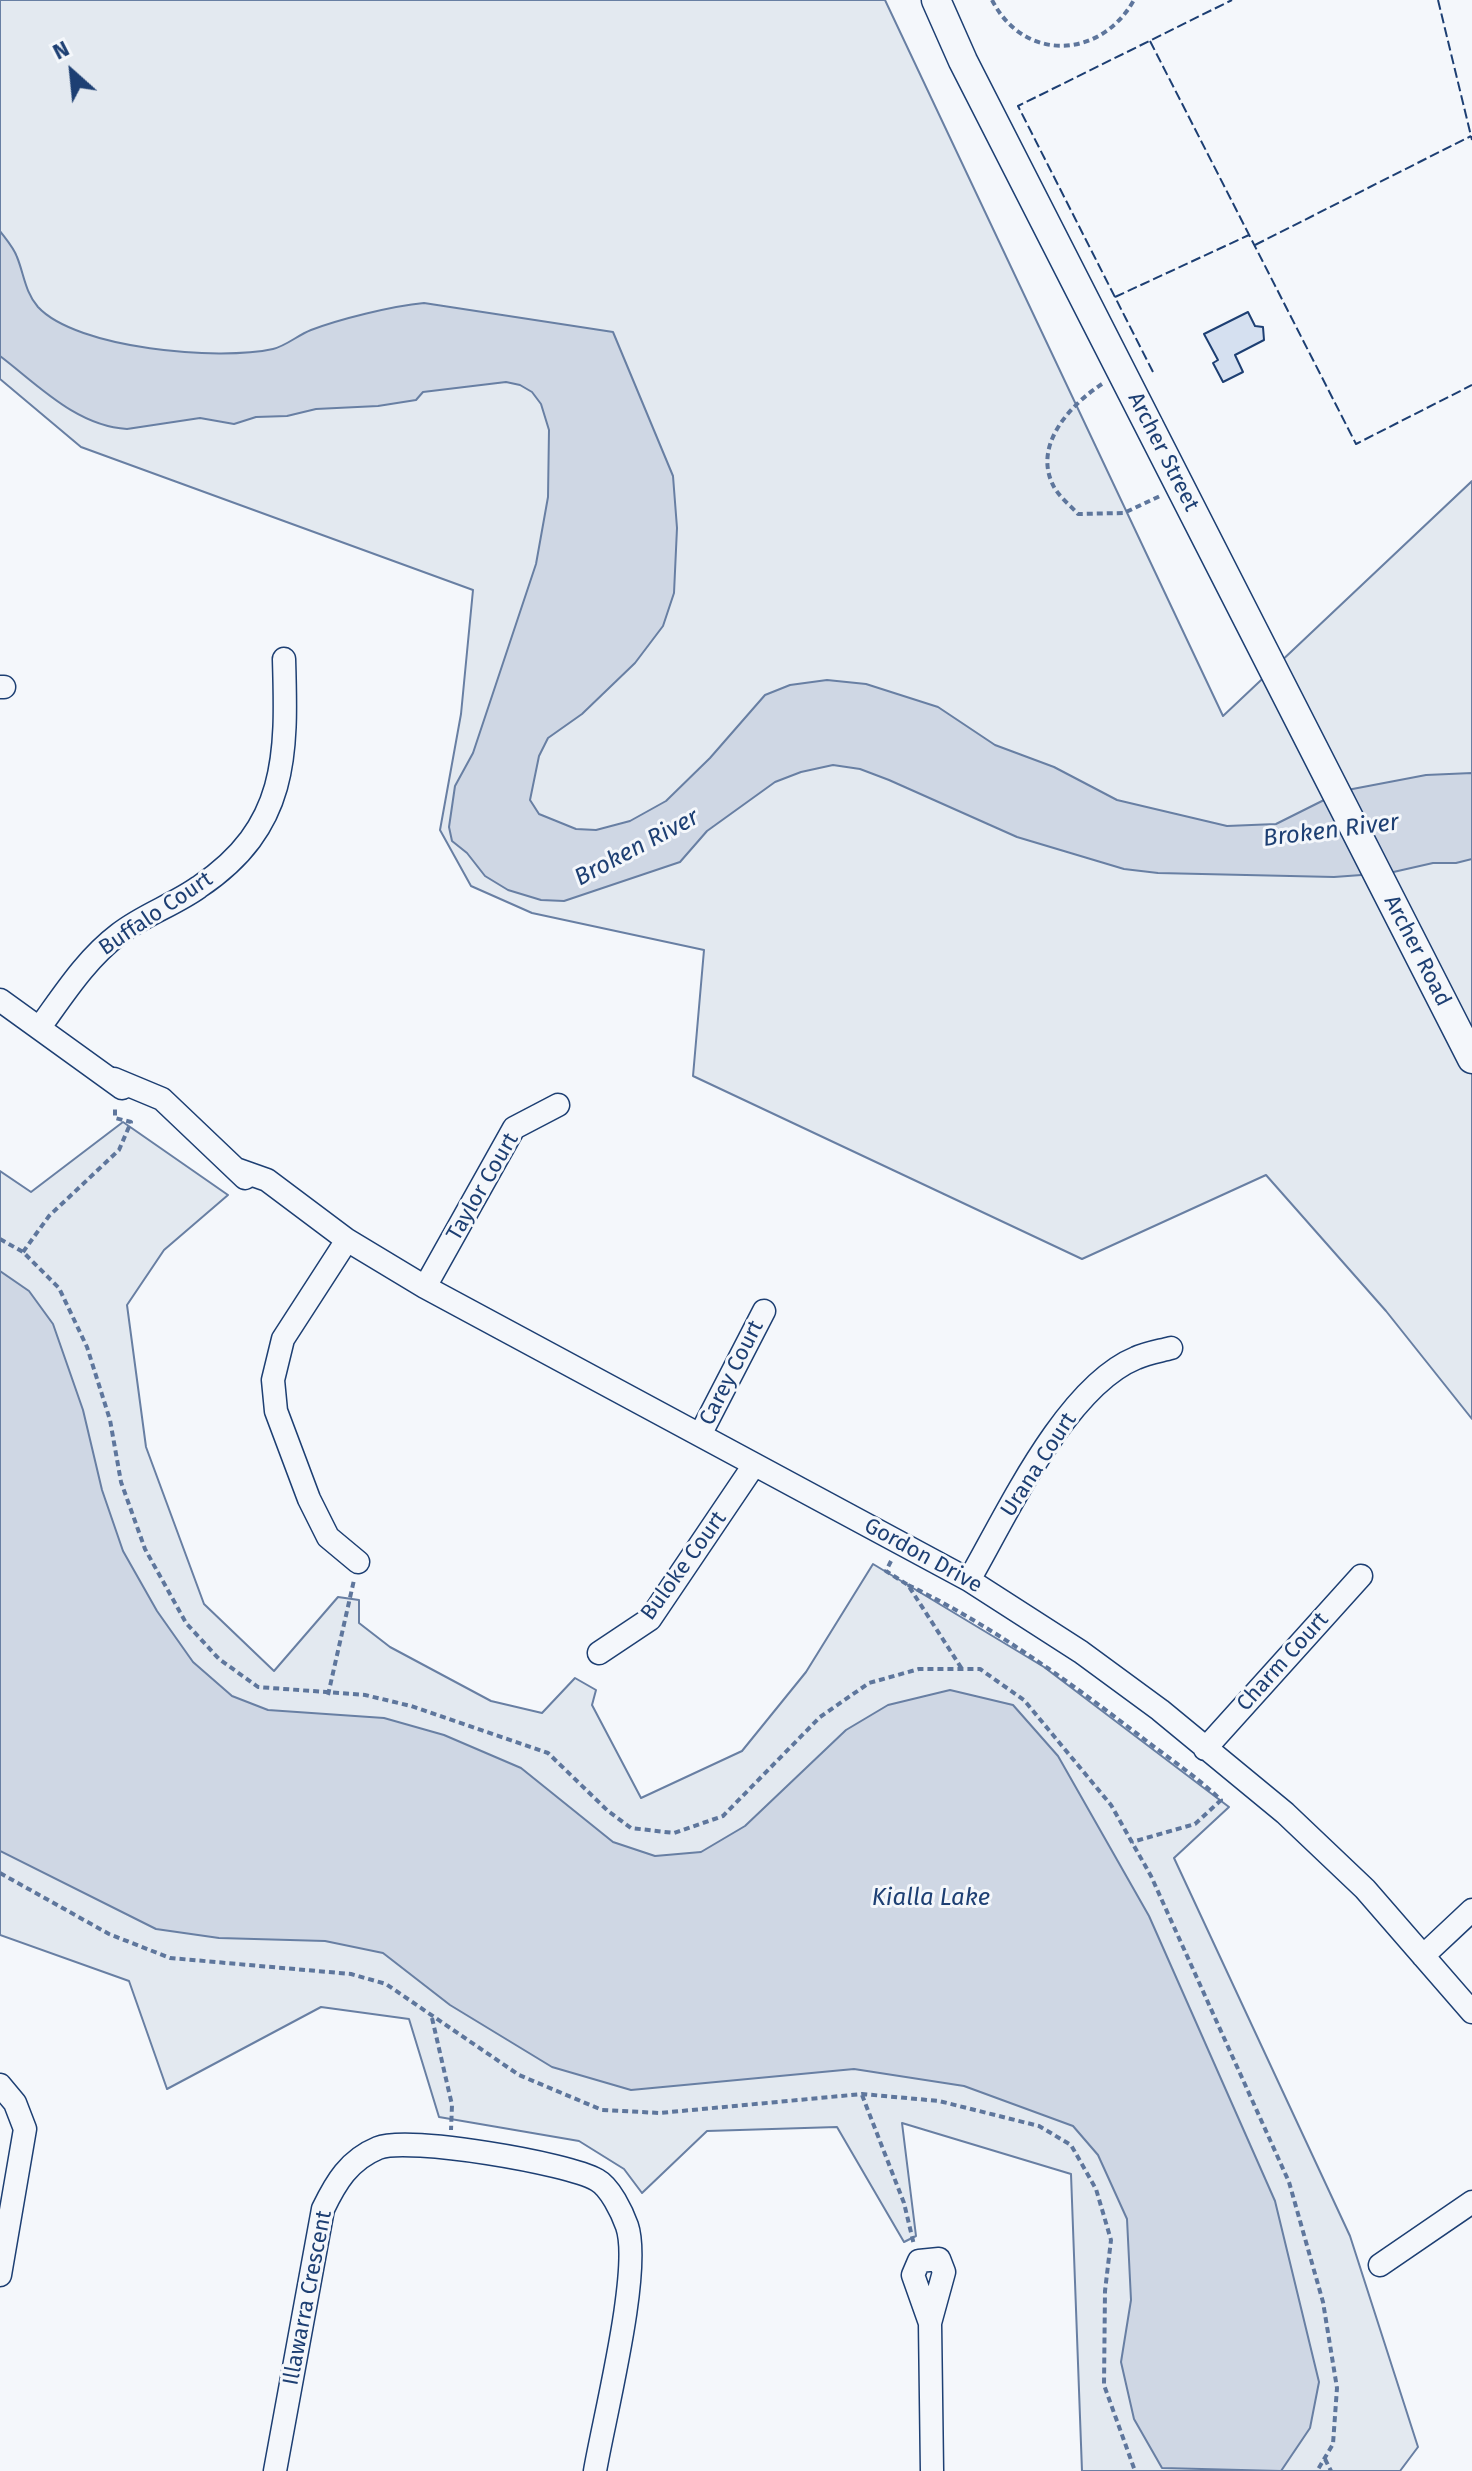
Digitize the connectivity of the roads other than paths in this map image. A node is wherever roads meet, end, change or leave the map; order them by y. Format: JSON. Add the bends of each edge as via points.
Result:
{"nodes":[{"id":1,"x":921,"y":0,"type":"edge"},
{"id":2,"x":936,"y":0,"type":"edge"},
{"id":3,"x":963,"y":61,"type":"junction"},
{"id":4,"x":284,"y":659,"type":"dead end"},
{"id":5,"x":1362,"y":843,"type":"joint"},
{"id":6,"x":0,"y":1000,"type":"edge"},
{"id":7,"x":40,"y":1027,"type":"junction"},
{"id":8,"x":1472,"y":1059,"type":"edge"},
{"id":9,"x":558,"y":1105,"type":"dead end"},
{"id":10,"x":347,"y":1240,"type":"junction"},
{"id":11,"x":425,"y":1287,"type":"junction"},
{"id":12,"x":764,"y":1311,"type":"dead end"},
{"id":13,"x":1171,"y":1348,"type":"dead end"},
{"id":14,"x":700,"y":1435,"type":"junction"},
{"id":15,"x":754,"y":1465,"type":"junction"},
{"id":16,"x":358,"y":1562,"type":"road end"},
{"id":17,"x":1361,"y":1576,"type":"dead end"},
{"id":18,"x":969,"y":1580,"type":"junction"},
{"id":19,"x":599,"y":1653,"type":"dead end"},
{"id":20,"x":1205,"y":1749,"type":"junction"},
{"id":21,"x":1472,"y":1910,"type":"edge"},
{"id":22,"x":1423,"y":1956,"type":"junction"},
{"id":23,"x":1472,"y":2012,"type":"edge"},
{"id":24,"x":0,"y":2085,"type":"edge"},
{"id":25,"x":1472,"y":2202,"type":"edge"},
{"id":26,"x":1380,"y":2265,"type":"dead end"},
{"id":27,"x":914,"y":2267,"type":"road end"},
{"id":28,"x":0,"y":2275,"type":"edge"},
{"id":29,"x":275,"y":2471,"type":"edge"},
{"id":30,"x":595,"y":2471,"type":"edge"},
{"id":31,"x":932,"y":2471,"type":"edge"}],
"edges":[{"from":1,"to":3,"type":"main road","name":"Archer Street"},
{"from":2,"to":3,"type":"main road","name":"Archer Street"},
{"from":3,"to":5,"type":"main road","name":"Archer Street"},
{"from":4,"to":7,"type":"street","name":"Buffalo Court","via":[[281,775],[271,806],[253,835],[200,887],[122,932],[90,960]]},
{"from":5,"to":8,"type":"main road","name":"Archer Road"},
{"from":6,"to":7,"type":"street","name":"Gordon Drive"},
{"from":7,"to":10,"type":"street","name":"Gordon Drive","via":[[114,1079],[162,1099],[236,1169],[267,1180]]},
{"from":9,"to":11,"type":"street","name":"Taylor Court","via":[[514,1128]]},
{"from":10,"to":11,"type":"street","name":"Gordon Drive"},
{"from":10,"to":16,"type":"street","via":[[283,1339],[273,1380],[276,1411],[309,1499],[328,1537]]},
{"from":11,"to":14,"type":"street","name":"Gordon Drive"},
{"from":12,"to":14,"type":"street","name":"Carey Court"},
{"from":13,"to":18,"type":"street","name":"Urana Court","via":[[1134,1359],[1092,1389],[1059,1427]]},
{"from":14,"to":15,"type":"street","name":"Gordon Drive"},
{"from":15,"to":18,"type":"street","name":"Gordon Drive"},
{"from":15,"to":19,"type":"street","name":"Buloke Court","via":[[650,1619]]},
{"from":17,"to":20,"type":"street","name":"Charm Court"},
{"from":18,"to":20,"type":"street","name":"Gordon Drive","via":[[1099,1665]]},
{"from":20,"to":22,"type":"street","name":"Gordon Drive","via":[[1285,1813],[1365,1889]]},
{"from":21,"to":22,"type":"street"},
{"from":22,"to":23,"type":"street","name":"Gordon Drive"},
{"from":24,"to":28,"type":"street","via":[[15,2103],[25,2129]]},
{"from":25,"to":26,"type":"street"},
{"from":27,"to":31,"type":"street","via":[[930,2323]]},
{"from":29,"to":30,"type":"street","name":"Illawarra Crescent","via":[[323,2209],[337,2180],[358,2158],[381,2147],[409,2143],[572,2168],[601,2182],[627,2226],[632,2262]]}]}
